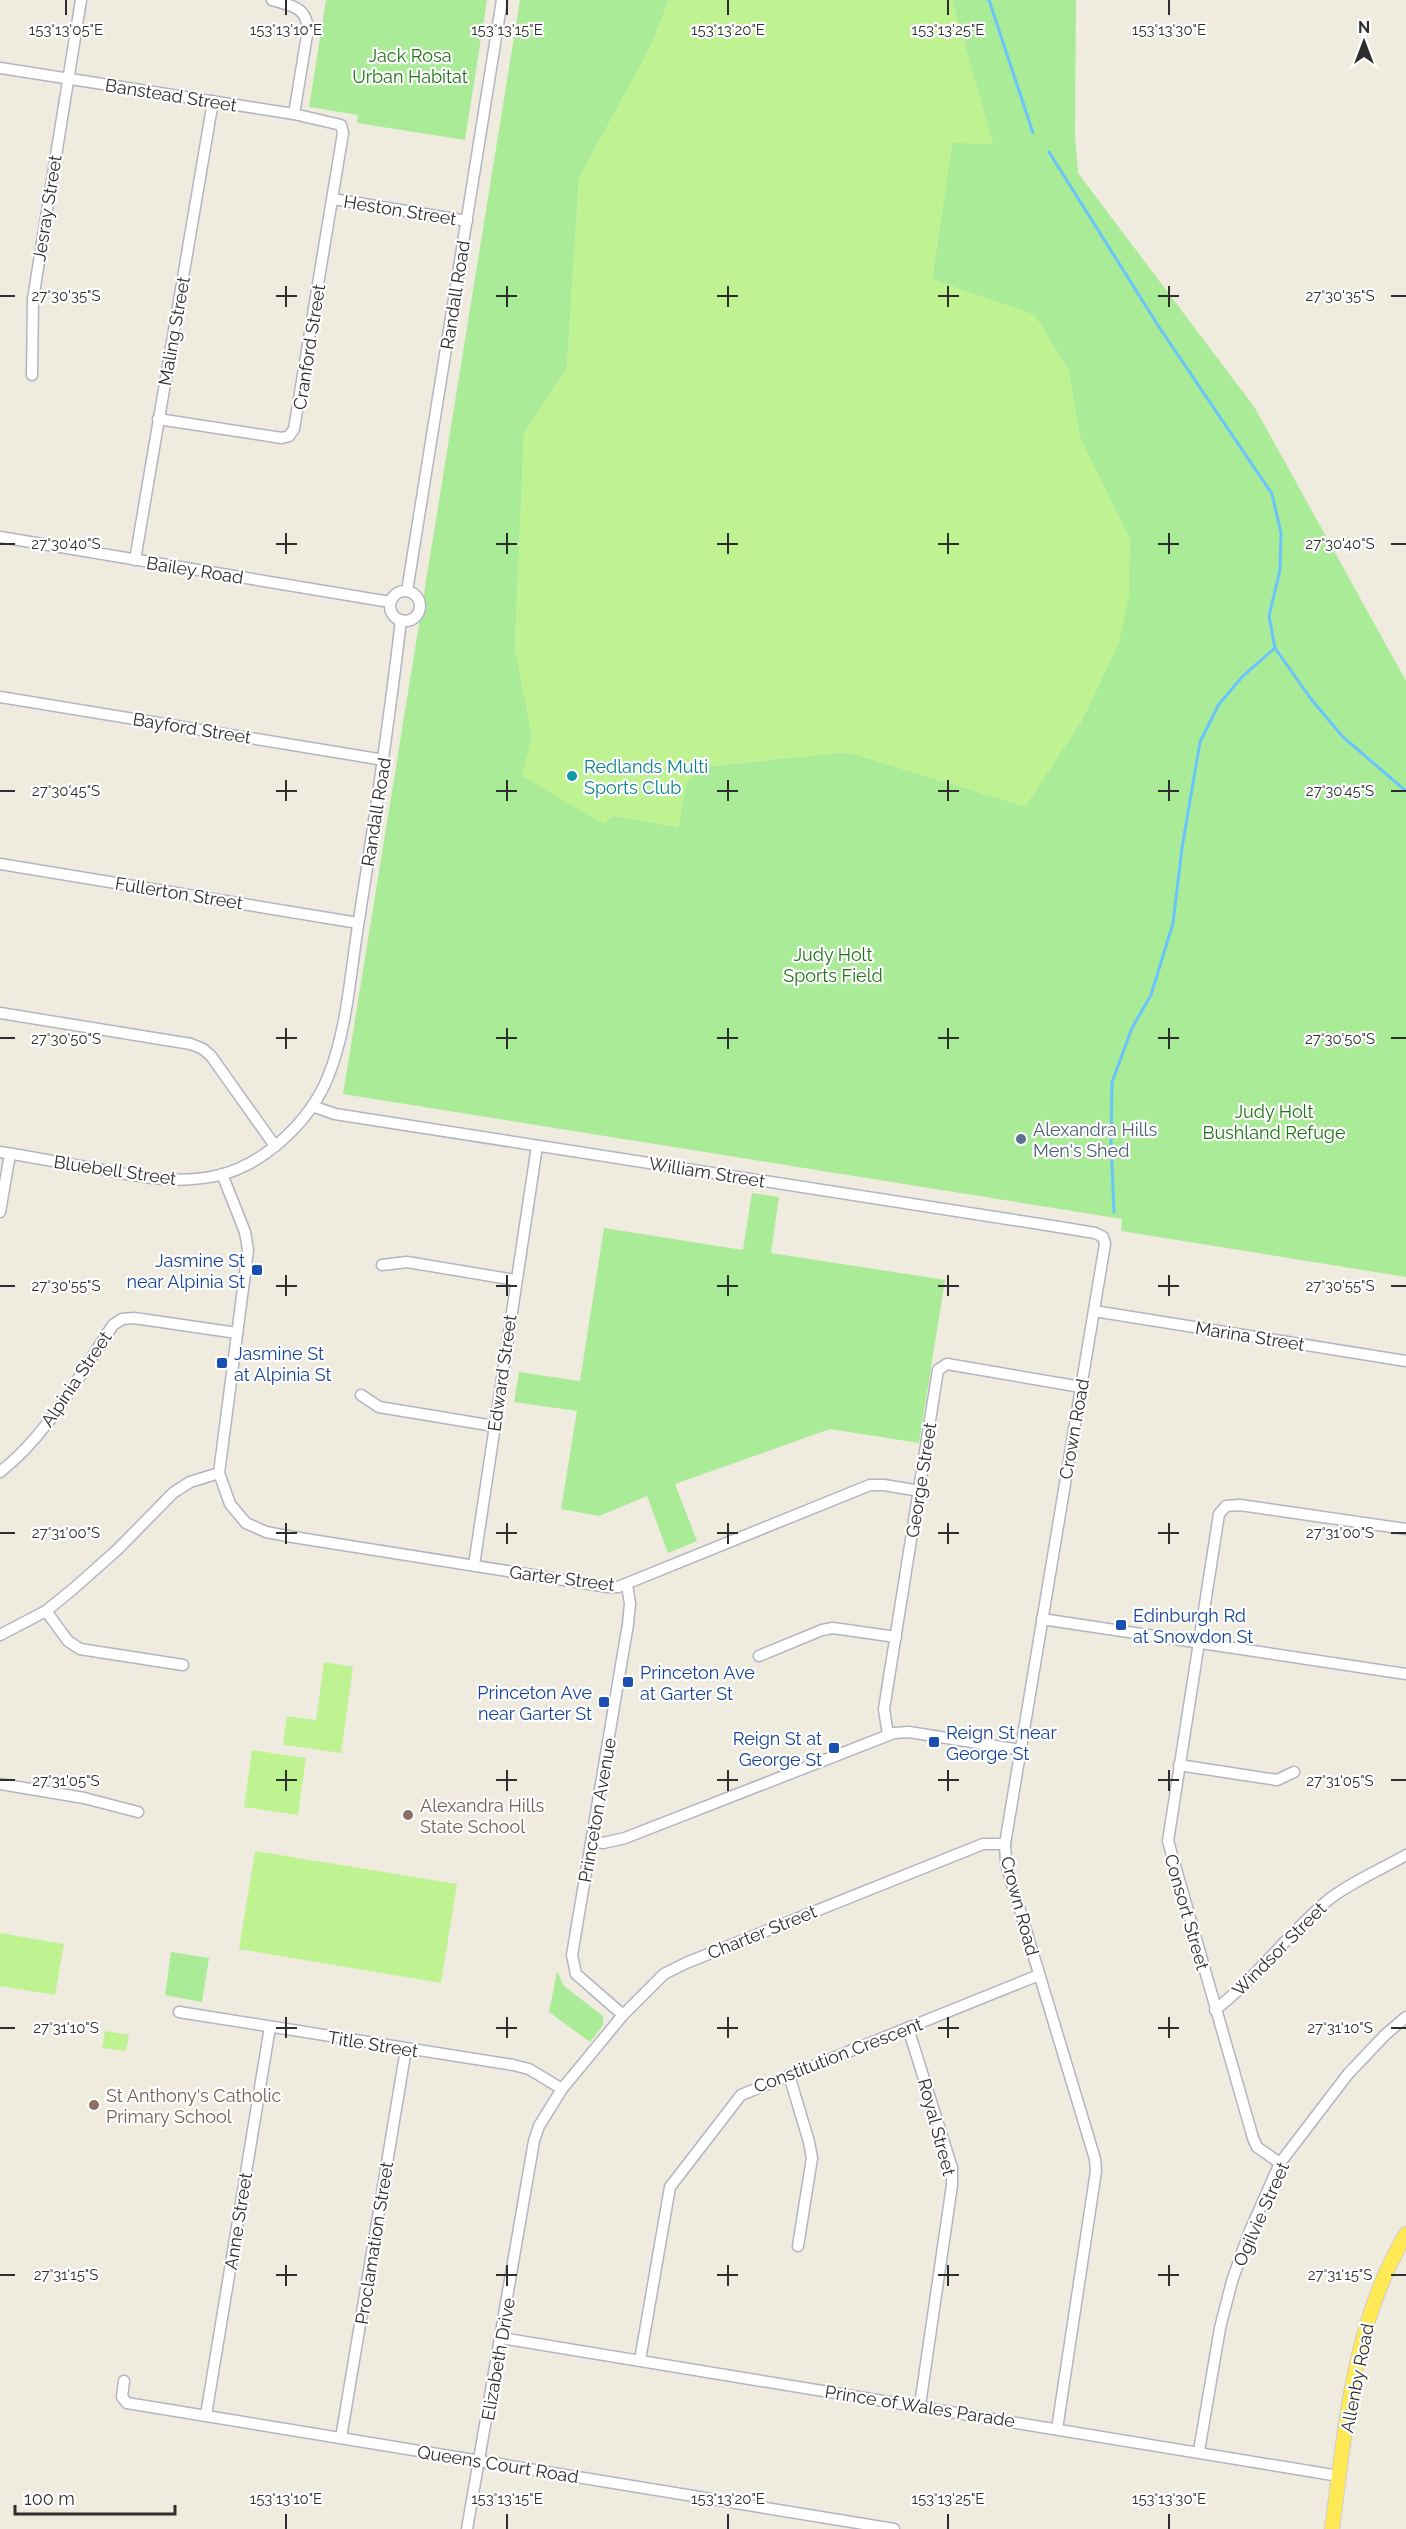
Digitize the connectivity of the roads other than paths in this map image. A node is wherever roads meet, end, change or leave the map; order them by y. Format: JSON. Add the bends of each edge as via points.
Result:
{"nodes":[{"id":1,"x":81,"y":0,"type":"edge"},
{"id":2,"x":272,"y":0,"type":"edge"},
{"id":3,"x":502,"y":0,"type":"edge"},
{"id":4,"x":0,"y":68,"type":"edge"},
{"id":5,"x":68,"y":78,"type":"junction"},
{"id":6,"x":213,"y":101,"type":"junction"},
{"id":7,"x":294,"y":114,"type":"junction"},
{"id":8,"x":341,"y":125,"type":"joint"},
{"id":9,"x":333,"y":199,"type":"junction"},
{"id":10,"x":467,"y":221,"type":"junction"},
{"id":11,"x":32,"y":375,"type":"dead end"},
{"id":12,"x":159,"y":419,"type":"junction"},
{"id":13,"x":0,"y":537,"type":"edge"},
{"id":14,"x":135,"y":560,"type":"junction"},
{"id":15,"x":406,"y":591,"type":"junction"},
{"id":16,"x":390,"y":602,"type":"junction"},
{"id":17,"x":401,"y":620,"type":"junction"},
{"id":18,"x":0,"y":697,"type":"edge"},
{"id":19,"x":384,"y":760,"type":"junction"},
{"id":20,"x":0,"y":864,"type":"edge"},
{"id":21,"x":358,"y":923,"type":"junction"},
{"id":22,"x":346,"y":1003,"type":"joint"},
{"id":23,"x":0,"y":1013,"type":"edge"},
{"id":24,"x":312,"y":1106,"type":"junction"},
{"id":25,"x":275,"y":1146,"type":"junction"},
{"id":26,"x":537,"y":1146,"type":"junction"},
{"id":27,"x":5,"y":1153,"type":"edge"},
{"id":28,"x":222,"y":1174,"type":"junction"},
{"id":29,"x":0,"y":1212,"type":"edge"},
{"id":30,"x":1103,"y":1237,"type":"joint"},
{"id":31,"x":382,"y":1265,"type":"dead end"},
{"id":32,"x":515,"y":1280,"type":"junction"},
{"id":33,"x":1094,"y":1311,"type":"junction"},
{"id":34,"x":237,"y":1333,"type":"junction"},
{"id":35,"x":1406,"y":1360,"type":"edge"},
{"id":36,"x":1082,"y":1387,"type":"junction"},
{"id":37,"x":361,"y":1395,"type":"dead end"},
{"id":38,"x":494,"y":1426,"type":"junction"},
{"id":39,"x":0,"y":1472,"type":"edge"},
{"id":40,"x":219,"y":1473,"type":"junction"},
{"id":41,"x":920,"y":1491,"type":"junction"},
{"id":42,"x":1406,"y":1529,"type":"edge"},
{"id":43,"x":474,"y":1565,"type":"junction"},
{"id":44,"x":627,"y":1585,"type":"junction"},
{"id":45,"x":46,"y":1611,"type":"junction"},
{"id":46,"x":1042,"y":1619,"type":"junction"},
{"id":47,"x":0,"y":1635,"type":"edge"},
{"id":48,"x":896,"y":1637,"type":"junction"},
{"id":49,"x":1198,"y":1643,"type":"junction"},
{"id":50,"x":759,"y":1656,"type":"dead end"},
{"id":51,"x":183,"y":1665,"type":"dead end"},
{"id":52,"x":1406,"y":1674,"type":"edge"},
{"id":53,"x":888,"y":1735,"type":"junction"},
{"id":54,"x":1021,"y":1750,"type":"junction"},
{"id":55,"x":1179,"y":1765,"type":"junction"},
{"id":56,"x":1294,"y":1772,"type":"dead end"},
{"id":57,"x":0,"y":1784,"type":"edge"},
{"id":58,"x":138,"y":1812,"type":"dead end"},
{"id":59,"x":592,"y":1841,"type":"junction"},
{"id":60,"x":1005,"y":1844,"type":"junction"},
{"id":61,"x":1406,"y":1855,"type":"edge"},
{"id":62,"x":1039,"y":1974,"type":"junction"},
{"id":63,"x":1215,"y":2010,"type":"junction"},
{"id":64,"x":179,"y":2012,"type":"dead end"},
{"id":65,"x":623,"y":2015,"type":"junction"},
{"id":66,"x":1406,"y":2017,"type":"edge"},
{"id":67,"x":270,"y":2027,"type":"junction"},
{"id":68,"x":908,"y":2028,"type":"junction"},
{"id":69,"x":406,"y":2049,"type":"junction"},
{"id":70,"x":789,"y":2075,"type":"junction"},
{"id":71,"x":562,"y":2089,"type":"junction"},
{"id":72,"x":1280,"y":2163,"type":"junction"},
{"id":73,"x":1406,"y":2234,"type":"edge"},
{"id":74,"x":798,"y":2246,"type":"dead end"},
{"id":75,"x":501,"y":2338,"type":"junction"},
{"id":76,"x":640,"y":2360,"type":"junction"},
{"id":77,"x":124,"y":2381,"type":"dead end"},
{"id":78,"x":920,"y":2405,"type":"junction"},
{"id":79,"x":206,"y":2415,"type":"junction"},
{"id":80,"x":1057,"y":2429,"type":"junction"},
{"id":81,"x":341,"y":2438,"type":"junction"},
{"id":82,"x":1199,"y":2451,"type":"junction"},
{"id":83,"x":480,"y":2461,"type":"junction"},
{"id":84,"x":1339,"y":2476,"type":"junction"},
{"id":85,"x":467,"y":2529,"type":"edge"},
{"id":86,"x":894,"y":2529,"type":"edge"},
{"id":87,"x":1332,"y":2529,"type":"edge"}],
"edges":[{"from":1,"to":5,"type":"street","name":"Jesray Street"},
{"from":2,"to":7,"type":"street","via":[[303,11],[307,19]]},
{"from":3,"to":10,"type":"street","name":"Randall Road"},
{"from":4,"to":5,"type":"street","name":"Banstead Street"},
{"from":5,"to":6,"type":"street","name":"Banstead Street"},
{"from":5,"to":11,"type":"street","name":"Jesray Street","via":[[33,299]]},
{"from":6,"to":7,"type":"street","name":"Banstead Street"},
{"from":6,"to":12,"type":"street","name":"Maling Street"},
{"from":7,"to":8,"type":"street","name":"Banstead Street"},
{"from":8,"to":9,"type":"street","name":"Cranford Street"},
{"from":9,"to":10,"type":"street","name":"Heston Street"},
{"from":9,"to":12,"type":"street","name":"Cranford Street","via":[[294,429],[289,436]]},
{"from":10,"to":15,"type":"street","name":"Randall Road"},
{"from":12,"to":14,"type":"street","name":"Maling Street"},
{"from":13,"to":14,"type":"street","name":"Bailey Road"},
{"from":14,"to":16,"type":"street","name":"Bailey Road"},
{"from":15,"to":16,"type":"street","via":[[397,593]]},
{"from":15,"to":17,"type":"street","via":[[417,597],[420,606],[412,619]]},
{"from":16,"to":17,"type":"street","via":[[393,615]]},
{"from":17,"to":19,"type":"street","name":"Randall Road"},
{"from":18,"to":19,"type":"street","name":"Bayford Street"},
{"from":19,"to":21,"type":"street","name":"Randall Road"},
{"from":20,"to":21,"type":"street","name":"Fullerton Street"},
{"from":21,"to":22,"type":"street","name":"Randall Road"},
{"from":22,"to":24,"type":"street","name":"Bluebell Street","via":[[336,1053]]},
{"from":23,"to":25,"type":"street","via":[[203,1048]]},
{"from":24,"to":25,"type":"street","name":"Bluebell Street"},
{"from":24,"to":26,"type":"street","name":"William Street","via":[[335,1114]]},
{"from":25,"to":28,"type":"street","name":"Bluebell Street"},
{"from":26,"to":30,"type":"street","name":"William Street"},
{"from":26,"to":32,"type":"street","name":"Edward Street"},
{"from":27,"to":28,"type":"street","name":"Bluebell Street","via":[[156,1180],[184,1181]]},
{"from":27,"to":29,"type":"street"},
{"from":28,"to":34,"type":"street","via":[[247,1240]]},
{"from":30,"to":33,"type":"street","name":"Crown Road"},
{"from":31,"to":32,"type":"street","via":[[407,1262]]},
{"from":32,"to":38,"type":"street","name":"Edward Street"},
{"from":33,"to":35,"type":"street","name":"Marina Street"},
{"from":33,"to":36,"type":"street","name":"Crown Road"},
{"from":34,"to":39,"type":"street","name":"Alpinia Street","via":[[122,1319],[113,1325],[39,1434]]},
{"from":34,"to":40,"type":"street"},
{"from":36,"to":41,"type":"street","name":"George Street","via":[[947,1364],[938,1370]]},
{"from":36,"to":46,"type":"street","name":"Crown Road"},
{"from":37,"to":38,"type":"street","via":[[379,1407]]},
{"from":38,"to":43,"type":"street","name":"Edward Street"},
{"from":40,"to":43,"type":"street","name":"Garter Street","via":[[234,1512],[255,1528]]},
{"from":40,"to":45,"type":"street","via":[[190,1482],[173,1493],[117,1550]]},
{"from":41,"to":44,"type":"street","name":"Garter Street","via":[[870,1485]]},
{"from":41,"to":48,"type":"street","name":"George Street"},
{"from":42,"to":49,"type":"street","name":"Consort Street","via":[[1226,1506],[1219,1514]]},
{"from":43,"to":44,"type":"street","name":"Garter Street","via":[[608,1587]]},
{"from":44,"to":59,"type":"street","name":"Princeton Avenue","via":[[629,1618]]},
{"from":45,"to":47,"type":"street"},
{"from":45,"to":51,"type":"street","via":[[68,1641],[80,1649]]},
{"from":46,"to":49,"type":"street"},
{"from":46,"to":54,"type":"street","name":"Crown Road"},
{"from":48,"to":50,"type":"street","via":[[833,1628]]},
{"from":48,"to":53,"type":"street","name":"George Street","via":[[883,1715]]},
{"from":49,"to":52,"type":"street"},
{"from":49,"to":55,"type":"street","name":"Consort Street"},
{"from":53,"to":54,"type":"street","via":[[909,1732]]},
{"from":53,"to":59,"type":"street","via":[[625,1838]]},
{"from":54,"to":60,"type":"street","name":"Crown Road"},
{"from":55,"to":56,"type":"street","via":[[1277,1780]]},
{"from":55,"to":63,"type":"street","name":"Consort Street","via":[[1168,1841]]},
{"from":57,"to":58,"type":"street"},
{"from":59,"to":65,"type":"street","name":"Princeton Avenue","via":[[573,1965],[587,1985]]},
{"from":60,"to":62,"type":"street","name":"Crown Road","via":[[1006,1864]]},
{"from":60,"to":65,"type":"street","name":"Charter Street","via":[[983,1844],[686,1963],[663,1974]]},
{"from":61,"to":63,"type":"street","name":"Windsor Street","via":[[1328,1899]]},
{"from":62,"to":68,"type":"street","name":"Constitution Crescent"},
{"from":62,"to":80,"type":"street","name":"Crown Road","via":[[1096,2171]]},
{"from":63,"to":72,"type":"street","name":"Consort Street","via":[[1253,2138],[1257,2147]]},
{"from":64,"to":67,"type":"street","name":"Title Street"},
{"from":65,"to":71,"type":"street","name":"Charter Street"},
{"from":66,"to":72,"type":"street","name":"Ogilvie Street","via":[[1348,2074]]},
{"from":67,"to":69,"type":"street","name":"Title Street"},
{"from":67,"to":79,"type":"street","name":"Anne Street"},
{"from":68,"to":70,"type":"street","name":"Constitution Crescent"},
{"from":68,"to":78,"type":"street","name":"Royal Street","via":[[952,2169]]},
{"from":69,"to":71,"type":"street","name":"Title Street","via":[[529,2069]]},
{"from":69,"to":81,"type":"street","name":"Proclamation Street"},
{"from":70,"to":74,"type":"street","via":[[812,2158]]},
{"from":70,"to":76,"type":"street","name":"Constitution Crescent","via":[[741,2095],[670,2187]]},
{"from":71,"to":75,"type":"street","name":"Elizabeth Drive","via":[[534,2141]]},
{"from":72,"to":82,"type":"street","name":"Ogilvie Street","via":[[1232,2281]]},
{"from":73,"to":84,"type":"main road","name":"Allenby Road","via":[[1391,2259],[1359,2347]]},
{"from":75,"to":76,"type":"street","name":"Prince of Wales Parade"},
{"from":75,"to":83,"type":"street","name":"Elizabeth Drive"},
{"from":76,"to":78,"type":"street","name":"Prince of Wales Parade"},
{"from":77,"to":79,"type":"street","name":"Queens Court Road","via":[[122,2397],[127,2403]]},
{"from":78,"to":80,"type":"street","name":"Prince of Wales Parade"},
{"from":79,"to":81,"type":"street","name":"Queens Court Road"},
{"from":80,"to":82,"type":"street","name":"Prince of Wales Parade"},
{"from":81,"to":83,"type":"street","name":"Queens Court Road"},
{"from":82,"to":84,"type":"street","name":"Prince of Wales Parade"},
{"from":83,"to":85,"type":"street","name":"Elizabeth Drive"},
{"from":83,"to":86,"type":"street","name":"Queens Court Road"},
{"from":84,"to":87,"type":"main road","name":"Allenby Road"}]}
